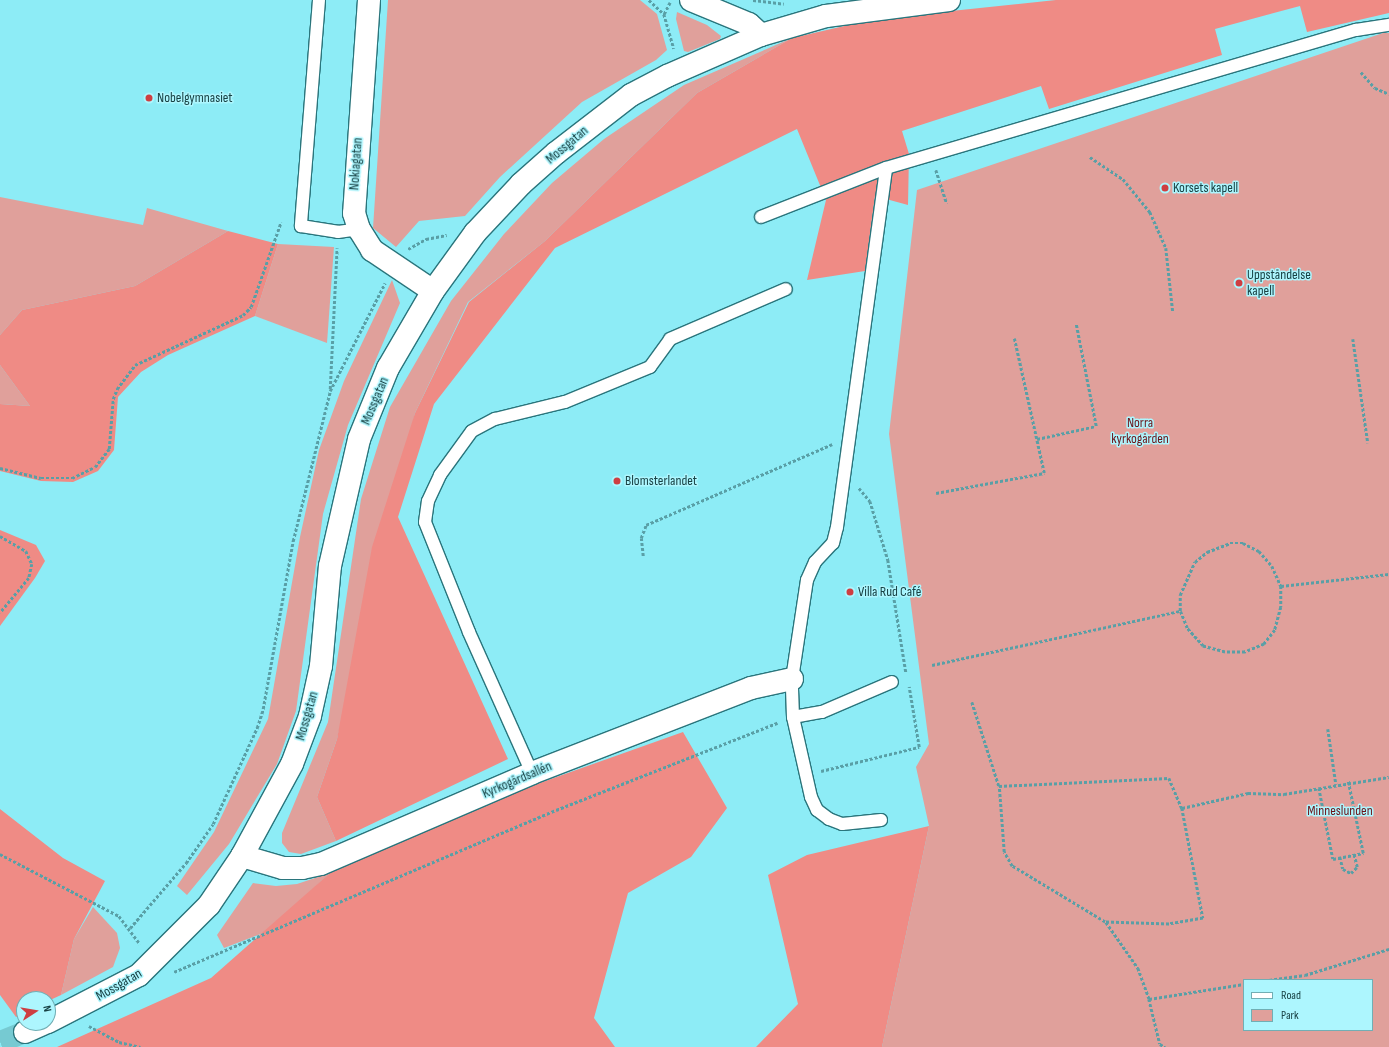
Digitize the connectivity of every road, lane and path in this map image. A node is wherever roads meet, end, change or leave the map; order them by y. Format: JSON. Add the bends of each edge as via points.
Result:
{"nodes":[{"id":1,"x":319,"y":0,"type":"edge"},
{"id":2,"x":369,"y":0,"type":"edge"},
{"id":3,"x":671,"y":0,"type":"edge"},
{"id":4,"x":691,"y":0,"type":"edge"},
{"id":5,"x":753,"y":0,"type":"edge"},
{"id":6,"x":949,"y":0,"type":"edge"},
{"id":7,"x":789,"y":5,"type":"dead end"},
{"id":8,"x":664,"y":14,"type":"dead end"},
{"id":9,"x":1389,"y":25,"type":"edge"},
{"id":10,"x":761,"y":35,"type":"junction"},
{"id":11,"x":1362,"y":72,"type":"dead end"},
{"id":12,"x":1389,"y":94,"type":"edge"},
{"id":13,"x":931,"y":154,"type":"junction"},
{"id":14,"x":1090,"y":157,"type":"dead end"},
{"id":15,"x":886,"y":168,"type":"junction"},
{"id":16,"x":947,"y":203,"type":"dead end"},
{"id":17,"x":761,"y":217,"type":"dead end"},
{"id":18,"x":282,"y":222,"type":"dead end"},
{"id":19,"x":359,"y":229,"type":"junction"},
{"id":20,"x":337,"y":244,"type":"dead end"},
{"id":21,"x":386,"y":280,"type":"dead end"},
{"id":22,"x":786,"y":289,"type":"dead end"},
{"id":23,"x":433,"y":291,"type":"junction"},
{"id":24,"x":1173,"y":312,"type":"dead end"},
{"id":25,"x":1076,"y":324,"type":"dead end"},
{"id":26,"x":1014,"y":338,"type":"dead end"},
{"id":27,"x":1353,"y":339,"type":"dead end"},
{"id":28,"x":330,"y":391,"type":"junction"},
{"id":29,"x":1037,"y":439,"type":"junction"},
{"id":30,"x":1368,"y":443,"type":"dead end"},
{"id":31,"x":847,"y":445,"type":"junction"},
{"id":32,"x":0,"y":468,"type":"edge"},
{"id":33,"x":842,"y":482,"type":"junction"},
{"id":34,"x":936,"y":493,"type":"dead end"},
{"id":35,"x":0,"y":536,"type":"edge"},
{"id":36,"x":643,"y":556,"type":"dead end"},
{"id":37,"x":1389,"y":574,"type":"edge"},
{"id":38,"x":1281,"y":586,"type":"junction"},
{"id":39,"x":1180,"y":611,"type":"junction"},
{"id":40,"x":0,"y":613,"type":"edge"},
{"id":41,"x":932,"y":665,"type":"dead end"},
{"id":42,"x":907,"y":676,"type":"dead end"},
{"id":43,"x":792,"y":679,"type":"junction"},
{"id":44,"x":892,"y":682,"type":"dead end"},
{"id":45,"x":908,"y":683,"type":"dead end"},
{"id":46,"x":972,"y":702,"type":"dead end"},
{"id":47,"x":793,"y":717,"type":"junction"},
{"id":48,"x":1328,"y":729,"type":"dead end"},
{"id":49,"x":532,"y":773,"type":"junction"},
{"id":50,"x":806,"y":775,"type":"junction"},
{"id":51,"x":1389,"y":777,"type":"edge"},
{"id":52,"x":1348,"y":782,"type":"junction"},
{"id":53,"x":1336,"y":784,"type":"junction"},
{"id":54,"x":999,"y":786,"type":"junction"},
{"id":55,"x":1319,"y":788,"type":"junction"},
{"id":56,"x":1182,"y":808,"type":"junction"},
{"id":57,"x":881,"y":820,"type":"dead end"},
{"id":58,"x":0,"y":854,"type":"edge"},
{"id":59,"x":1354,"y":855,"type":"junction"},
{"id":60,"x":242,"y":856,"type":"junction"},
{"id":61,"x":1340,"y":857,"type":"junction"},
{"id":62,"x":1105,"y":922,"type":"junction"},
{"id":63,"x":130,"y":928,"type":"junction"},
{"id":64,"x":140,"y":944,"type":"dead end"},
{"id":65,"x":1389,"y":949,"type":"edge"},
{"id":66,"x":172,"y":973,"type":"dead end"},
{"id":67,"x":1276,"y":979,"type":"edge"},
{"id":68,"x":1243,"y":984,"type":"edge"},
{"id":69,"x":1149,"y":999,"type":"junction"},
{"id":70,"x":56,"y":1018,"type":"edge"},
{"id":71,"x":83,"y":1023,"type":"dead end"},
{"id":72,"x":140,"y":1047,"type":"edge"},
{"id":73,"x":1165,"y":1047,"type":"edge"}],
"edges":[{"from":1,"to":19,"type":"lane","via":[[301,226],[338,232]]},
{"from":2,"to":19,"type":"street","name":"Nokiagatan","via":[[354,192],[354,213]]},
{"from":3,"to":8,"type":"path"},
{"from":4,"to":10,"type":"street","via":[[749,24]]},
{"from":5,"to":7,"type":"path"},
{"from":6,"to":10,"type":"street","name":"Mossgatan","via":[[826,16]]},
{"from":9,"to":13,"type":"lane","via":[[1356,30]]},
{"from":10,"to":23,"type":"street","name":"Mossgatan","via":[[667,76],[632,96],[592,124],[520,184],[475,233]]},
{"from":11,"to":12,"type":"path","via":[[1375,88]]},
{"from":13,"to":15,"type":"lane"},
{"from":13,"to":16,"type":"path"},
{"from":14,"to":24,"type":"path","via":[[1123,179],[1150,212],[1166,248]]},
{"from":15,"to":17,"type":"lane"},
{"from":15,"to":31,"type":"lane"},
{"from":18,"to":32,"type":"path","via":[[252,306],[243,315],[135,365],[117,389],[113,399],[109,450],[95,467],[72,478],[41,478]]},
{"from":19,"to":23,"type":"street","name":"Nokiagatan","via":[[366,244],[383,259]]},
{"from":20,"to":28,"type":"path"},
{"from":21,"to":28,"type":"path"},
{"from":22,"to":49,"type":"lane","via":[[670,339],[650,367],[565,402],[495,419],[478,428],[454,452],[440,475],[428,501],[425,522],[466,625]]},
{"from":23,"to":60,"type":"street","name":"Mossgatan","via":[[388,368],[359,439],[330,566],[321,666],[310,716],[292,764]]},
{"from":25,"to":29,"type":"path","via":[[1096,426]]},
{"from":26,"to":29,"type":"path"},
{"from":27,"to":30,"type":"path"},
{"from":28,"to":63,"type":"path","via":[[293,541],[263,710],[257,728],[213,824],[186,863]]},
{"from":29,"to":34,"type":"path","via":[[1044,473]]},
{"from":31,"to":33,"type":"lane"},
{"from":31,"to":36,"type":"path","via":[[833,443],[815,450],[646,525],[641,538]]},
{"from":33,"to":42,"type":"path","via":[[862,490],[870,501],[888,560]]},
{"from":33,"to":43,"type":"lane","via":[[833,543],[814,562],[807,580]]},
{"from":35,"to":40,"type":"path","via":[[26,551],[32,564],[29,578]]},
{"from":37,"to":38,"type":"path"},
{"from":38,"to":39,"type":"path","via":[[1272,566],[1259,551],[1243,543],[1230,543],[1207,552],[1195,562],[1180,595]]},
{"from":38,"to":39,"type":"path","via":[[1282,607],[1275,630],[1264,644],[1245,652],[1225,652],[1203,646],[1187,628]]},
{"from":39,"to":41,"type":"path"},
{"from":43,"to":47,"type":"lane"},
{"from":43,"to":49,"type":"street","name":"Kyrkogårdsallén","via":[[751,688]]},
{"from":44,"to":47,"type":"lane","via":[[822,712]]},
{"from":45,"to":50,"type":"path","via":[[919,747]]},
{"from":46,"to":54,"type":"path"},
{"from":47,"to":50,"type":"lane"},
{"from":47,"to":66,"type":"path","via":[[556,810]]},
{"from":48,"to":53,"type":"path"},
{"from":49,"to":60,"type":"street","name":"Kyrkogårdsallén","via":[[321,864],[283,868]]},
{"from":50,"to":57,"type":"lane","via":[[817,810],[829,819],[842,824]]},
{"from":51,"to":52,"type":"path"},
{"from":52,"to":53,"type":"path"},
{"from":52,"to":59,"type":"path","via":[[1363,853]]},
{"from":53,"to":55,"type":"path"},
{"from":54,"to":56,"type":"path","via":[[1169,778]]},
{"from":54,"to":62,"type":"path","via":[[1004,852],[1012,866]]},
{"from":55,"to":56,"type":"path","via":[[1284,794],[1248,792]]},
{"from":55,"to":61,"type":"path","via":[[1334,859]]},
{"from":56,"to":62,"type":"path","via":[[1203,918],[1169,924]]},
{"from":58,"to":63,"type":"path","via":[[119,916]]},
{"from":59,"to":61,"type":"path"},
{"from":59,"to":61,"type":"path","via":[[1357,866],[1351,873],[1343,870]]},
{"from":60,"to":70,"type":"street","name":"Mossgatan","via":[[209,905],[140,975]]},
{"from":62,"to":69,"type":"path","via":[[1138,968]]},
{"from":63,"to":64,"type":"path"},
{"from":65,"to":67,"type":"path","via":[[1305,975]]},
{"from":68,"to":69,"type":"path"},
{"from":69,"to":73,"type":"path","via":[[1160,1044]]},
{"from":71,"to":72,"type":"path","via":[[119,1042]]}]}
